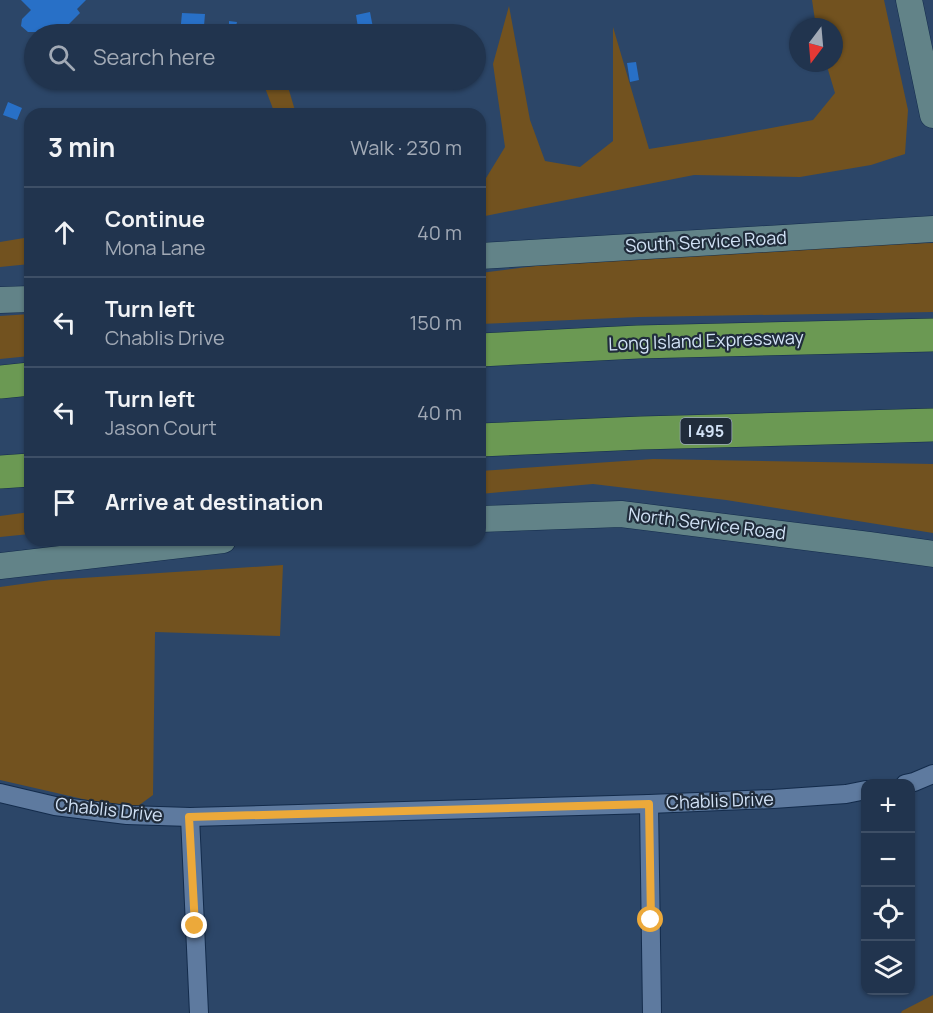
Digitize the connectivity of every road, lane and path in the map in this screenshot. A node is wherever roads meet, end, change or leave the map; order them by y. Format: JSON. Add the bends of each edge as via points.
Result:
{"nodes":[{"id":1,"x":909,"y":0,"type":"edge"},
{"id":2,"x":933,"y":115,"type":"edge"},
{"id":3,"x":933,"y":229,"type":"edge"},
{"id":4,"x":486,"y":256,"type":"edge"},
{"id":5,"x":24,"y":299,"type":"edge"},
{"id":6,"x":0,"y":300,"type":"edge"},
{"id":7,"x":933,"y":335,"type":"edge"},
{"id":8,"x":486,"y":350,"type":"edge"},
{"id":9,"x":24,"y":380,"type":"edge"},
{"id":10,"x":0,"y":382,"type":"edge"},
{"id":11,"x":933,"y":425,"type":"edge"},
{"id":12,"x":486,"y":440,"type":"edge"},
{"id":13,"x":24,"y":470,"type":"edge"},
{"id":14,"x":0,"y":472,"type":"edge"},
{"id":15,"x":486,"y":519,"type":"edge"},
{"id":16,"x":172,"y":546,"type":"edge"},
{"id":17,"x":933,"y":554,"type":"edge"},
{"id":18,"x":0,"y":566,"type":"edge"},
{"id":19,"x":933,"y":774,"type":"edge"},
{"id":20,"x":915,"y":782,"type":"edge"},
{"id":21,"x":861,"y":791,"type":"edge"},
{"id":22,"x":0,"y":793,"type":"edge"},
{"id":23,"x":649,"y":804,"type":"junction"},
{"id":24,"x":189,"y":817,"type":"junction"},
{"id":25,"x":199,"y":1013,"type":"edge"},
{"id":26,"x":652,"y":1013,"type":"edge"}],
"edges":[{"from":1,"to":2,"type":"main road"},
{"from":3,"to":4,"type":"main road","name":"South Service Road"},
{"from":5,"to":6,"type":"main road"},
{"from":7,"to":8,"type":"highway","name":"Long Island Expressway"},
{"from":9,"to":10,"type":"highway"},
{"from":11,"to":12,"type":"highway","number":"I 495"},
{"from":13,"to":14,"type":"highway"},
{"from":15,"to":17,"type":"main road","name":"North Service Road","via":[[621,514]]},
{"from":16,"to":18,"type":"main road"},
{"from":19,"to":20,"type":"street"},
{"from":21,"to":23,"type":"street","name":"Chablis Drive"},
{"from":22,"to":24,"type":"street","name":"Chablis Drive","via":[[65,808]]},
{"from":23,"to":24,"type":"street","name":"Chablis Drive"},
{"from":23,"to":26,"type":"street"},
{"from":24,"to":25,"type":"street"}]}
